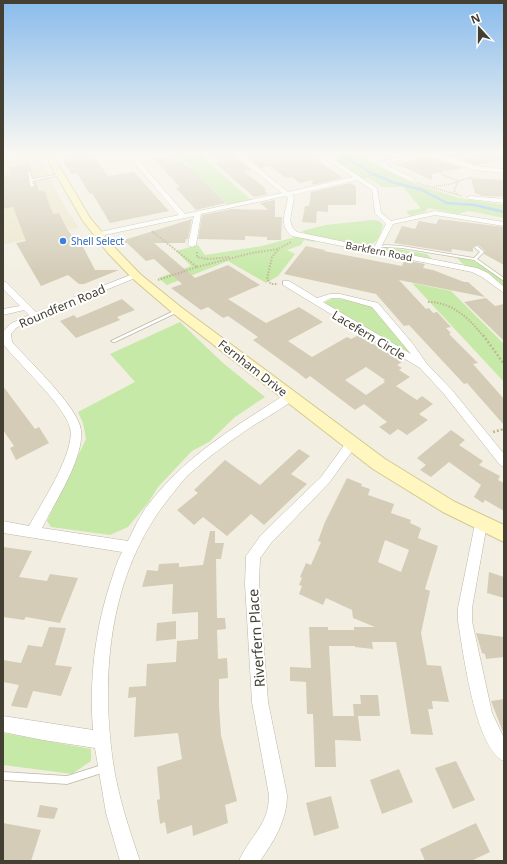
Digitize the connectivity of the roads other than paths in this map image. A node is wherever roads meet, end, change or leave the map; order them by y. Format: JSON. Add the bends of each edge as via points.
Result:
{"nodes":[{"id":1,"x":70,"y":192,"type":"edge"},
{"id":2,"x":163,"y":192,"type":"edge"},
{"id":3,"x":290,"y":192,"type":"edge"},
{"id":4,"x":375,"y":192,"type":"edge"},
{"id":5,"x":287,"y":193,"type":"junction"},
{"id":6,"x":470,"y":198,"type":"road end"},
{"id":7,"x":504,"y":201,"type":"edge"},
{"id":8,"x":198,"y":214,"type":"junction"},
{"id":9,"x":184,"y":217,"type":"junction"},
{"id":10,"x":390,"y":223,"type":"junction"},
{"id":11,"x":504,"y":224,"type":"edge"},
{"id":12,"x":98,"y":235,"type":"junction"},
{"id":13,"x":192,"y":245,"type":"road end"},
{"id":14,"x":476,"y":247,"type":"dead end"},
{"id":15,"x":377,"y":249,"type":"junction"},
{"id":16,"x":475,"y":259,"type":"junction"},
{"id":17,"x":141,"y":280,"type":"junction"},
{"id":18,"x":504,"y":280,"type":"edge"},
{"id":19,"x":3,"y":284,"type":"edge"},
{"id":20,"x":286,"y":284,"type":"road end"},
{"id":21,"x":504,"y":291,"type":"edge"},
{"id":22,"x":316,"y":302,"type":"junction"},
{"id":23,"x":26,"y":306,"type":"junction"},
{"id":24,"x":178,"y":311,"type":"junction"},
{"id":25,"x":3,"y":312,"type":"edge"},
{"id":26,"x":35,"y":316,"type":"junction"},
{"id":27,"x":113,"y":341,"type":"dead end"},
{"id":28,"x":423,"y":366,"type":"junction"},
{"id":29,"x":290,"y":397,"type":"junction"},
{"id":30,"x":352,"y":443,"type":"junction"},
{"id":31,"x":504,"y":462,"type":"edge"},
{"id":32,"x":482,"y":524,"type":"junction"},
{"id":33,"x":3,"y":527,"type":"edge"},
{"id":34,"x":33,"y":531,"type":"junction"},
{"id":35,"x":504,"y":534,"type":"edge"},
{"id":36,"x":131,"y":548,"type":"junction"},
{"id":37,"x":3,"y":724,"type":"edge"},
{"id":38,"x":101,"y":740,"type":"junction"},
{"id":39,"x":504,"y":752,"type":"edge"},
{"id":40,"x":105,"y":768,"type":"junction"},
{"id":41,"x":3,"y":776,"type":"edge"},
{"id":42,"x":130,"y":861,"type":"edge"},
{"id":43,"x":249,"y":861,"type":"edge"}],
"edges":[{"from":1,"to":12,"type":"street","name":"Fernham Drive"},
{"from":2,"to":9,"type":"street"},
{"from":3,"to":5,"type":"street"},
{"from":4,"to":10,"type":"street","via":[[377,214]]},
{"from":5,"to":8,"type":"street"},
{"from":5,"to":15,"type":"street","name":"Barkfern Road","via":[[291,197],[291,202],[286,225],[291,232]]},
{"from":6,"to":7,"type":"street"},
{"from":8,"to":9,"type":"street"},
{"from":8,"to":13,"type":"street"},
{"from":9,"to":12,"type":"street"},
{"from":10,"to":11,"type":"street","via":[[434,212]]},
{"from":10,"to":15,"type":"street"},
{"from":12,"to":17,"type":"street","name":"Fernham Drive"},
{"from":14,"to":16,"type":"lane","via":[[482,252]]},
{"from":15,"to":16,"type":"lane","via":[[402,247]]},
{"from":15,"to":21,"type":"street","name":"Barkfern Road","via":[[474,270]]},
{"from":16,"to":18,"type":"lane"},
{"from":17,"to":24,"type":"street","name":"Fernham Drive"},
{"from":17,"to":26,"type":"street","name":"Roundfern Road"},
{"from":19,"to":23,"type":"street"},
{"from":20,"to":22,"type":"street","name":"Lacefern Circle"},
{"from":22,"to":28,"type":"street","name":"Lacefern Circle"},
{"from":22,"to":28,"type":"street","name":"Lacefern Circle","via":[[330,296],[340,296],[375,305],[410,346]]},
{"from":23,"to":25,"type":"street"},
{"from":23,"to":26,"type":"street"},
{"from":24,"to":27,"type":"lane"},
{"from":24,"to":29,"type":"street","name":"Fernham Drive"},
{"from":26,"to":34,"type":"street","name":"Roundfern Road","via":[[14,326],[6,334],[6,339],[68,412],[76,427],[77,436],[68,464]]},
{"from":28,"to":31,"type":"street","name":"Lacefern Circle","via":[[448,392]]},
{"from":29,"to":30,"type":"street","name":"Fernham Drive"},
{"from":29,"to":36,"type":"street","via":[[226,438],[181,475],[154,507]]},
{"from":30,"to":32,"type":"street","name":"Fernham Drive","via":[[419,490]]},
{"from":30,"to":43,"type":"street","name":"Riverfern Place","via":[[325,480],[266,539],[253,556],[252,584],[260,702],[278,795],[278,809],[268,833]]},
{"from":32,"to":35,"type":"street","name":"Fernham Drive"},
{"from":32,"to":39,"type":"street","via":[[465,608],[465,621],[484,715]]},
{"from":33,"to":34,"type":"street"},
{"from":34,"to":36,"type":"street"},
{"from":36,"to":38,"type":"street","via":[[109,611],[102,647],[98,699]]},
{"from":37,"to":38,"type":"street"},
{"from":38,"to":40,"type":"street"},
{"from":40,"to":41,"type":"lane","via":[[67,780]]},
{"from":40,"to":42,"type":"street","via":[[121,836]]}]}
